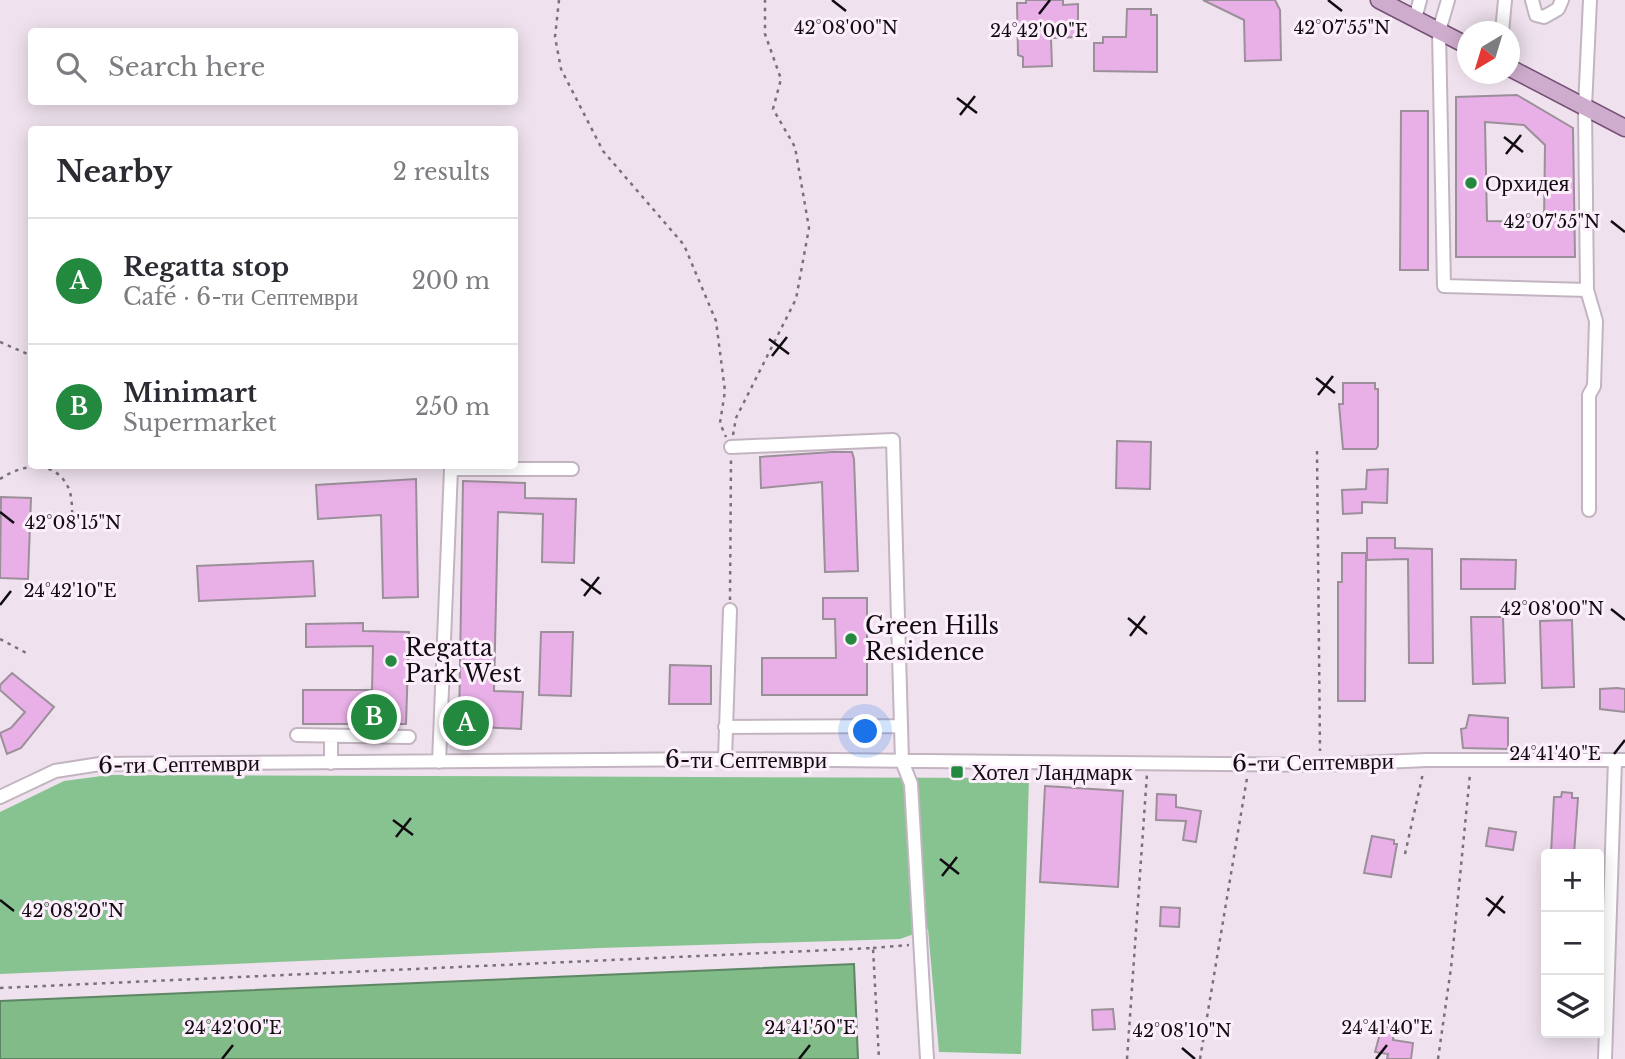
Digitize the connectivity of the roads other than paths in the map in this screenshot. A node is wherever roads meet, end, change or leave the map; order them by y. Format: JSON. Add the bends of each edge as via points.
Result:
{"nodes":[{"id":1,"x":1379,"y":0,"type":"edge"},
{"id":2,"x":1420,"y":0,"type":"edge"},
{"id":3,"x":1448,"y":0,"type":"edge"},
{"id":4,"x":1504,"y":0,"type":"edge"},
{"id":5,"x":1532,"y":0,"type":"edge"},
{"id":6,"x":1562,"y":0,"type":"edge"},
{"id":7,"x":1590,"y":0,"type":"edge"},
{"id":8,"x":1415,"y":19,"type":"junction"},
{"id":9,"x":1503,"y":21,"type":"edge"},
{"id":10,"x":1439,"y":31,"type":"junction"},
{"id":11,"x":1457,"y":40,"type":"edge"},
{"id":12,"x":1520,"y":73,"type":"edge"},
{"id":13,"x":1586,"y":107,"type":"junction"},
{"id":14,"x":1625,"y":128,"type":"edge"},
{"id":15,"x":1587,"y":290,"type":"junction"},
{"id":16,"x":731,"y":447,"type":"road end"},
{"id":17,"x":451,"y":469,"type":"edge"},
{"id":18,"x":518,"y":469,"type":"edge"},
{"id":19,"x":572,"y":469,"type":"dead end"},
{"id":20,"x":1589,"y":510,"type":"dead end"},
{"id":21,"x":730,"y":610,"type":"road end"},
{"id":22,"x":901,"y":726,"type":"junction"},
{"id":23,"x":725,"y":727,"type":"junction"},
{"id":24,"x":297,"y":735,"type":"dead end"},
{"id":25,"x":331,"y":736,"type":"junction"},
{"id":26,"x":409,"y":737,"type":"dead end"},
{"id":27,"x":726,"y":759,"type":"junction"},
{"id":28,"x":1620,"y":760,"type":"edge"},
{"id":29,"x":902,"y":761,"type":"junction"},
{"id":30,"x":439,"y":762,"type":"junction"},
{"id":31,"x":331,"y":763,"type":"junction"},
{"id":32,"x":0,"y":797,"type":"edge"},
{"id":33,"x":927,"y":1059,"type":"edge"},
{"id":34,"x":1605,"y":1059,"type":"edge"}],
"edges":[{"from":1,"to":8,"type":"main road"},
{"from":2,"to":8,"type":"street"},
{"from":3,"to":10,"type":"street"},
{"from":4,"to":9,"type":"street"},
{"from":5,"to":6,"type":"street","via":[[1536,15],[1544,17],[1558,9]]},
{"from":7,"to":13,"type":"street"},
{"from":8,"to":10,"type":"main road"},
{"from":10,"to":11,"type":"main road"},
{"from":10,"to":15,"type":"street","via":[[1444,286]]},
{"from":12,"to":13,"type":"main road"},
{"from":13,"to":14,"type":"main road"},
{"from":13,"to":15,"type":"street"},
{"from":15,"to":20,"type":"street","via":[[1596,321],[1594,386],[1589,395]]},
{"from":16,"to":22,"type":"street","via":[[892,440]]},
{"from":17,"to":30,"type":"street"},
{"from":18,"to":19,"type":"street"},
{"from":21,"to":23,"type":"street"},
{"from":22,"to":23,"type":"street"},
{"from":22,"to":29,"type":"street"},
{"from":23,"to":27,"type":"street"},
{"from":24,"to":25,"type":"street"},
{"from":25,"to":26,"type":"street"},
{"from":25,"to":31,"type":"street"},
{"from":27,"to":29,"type":"street","name":"6-ти Септември"},
{"from":27,"to":30,"type":"street","name":"6-ти Септември"},
{"from":28,"to":29,"type":"street","name":"6-ти Септември","via":[[1321,765]]},
{"from":28,"to":34,"type":"street"},
{"from":29,"to":33,"type":"street","via":[[911,784]]},
{"from":30,"to":31,"type":"street","name":"6-ти Септември"},
{"from":31,"to":32,"type":"street","name":"6-ти Септември","via":[[77,766],[55,771]]}]}
